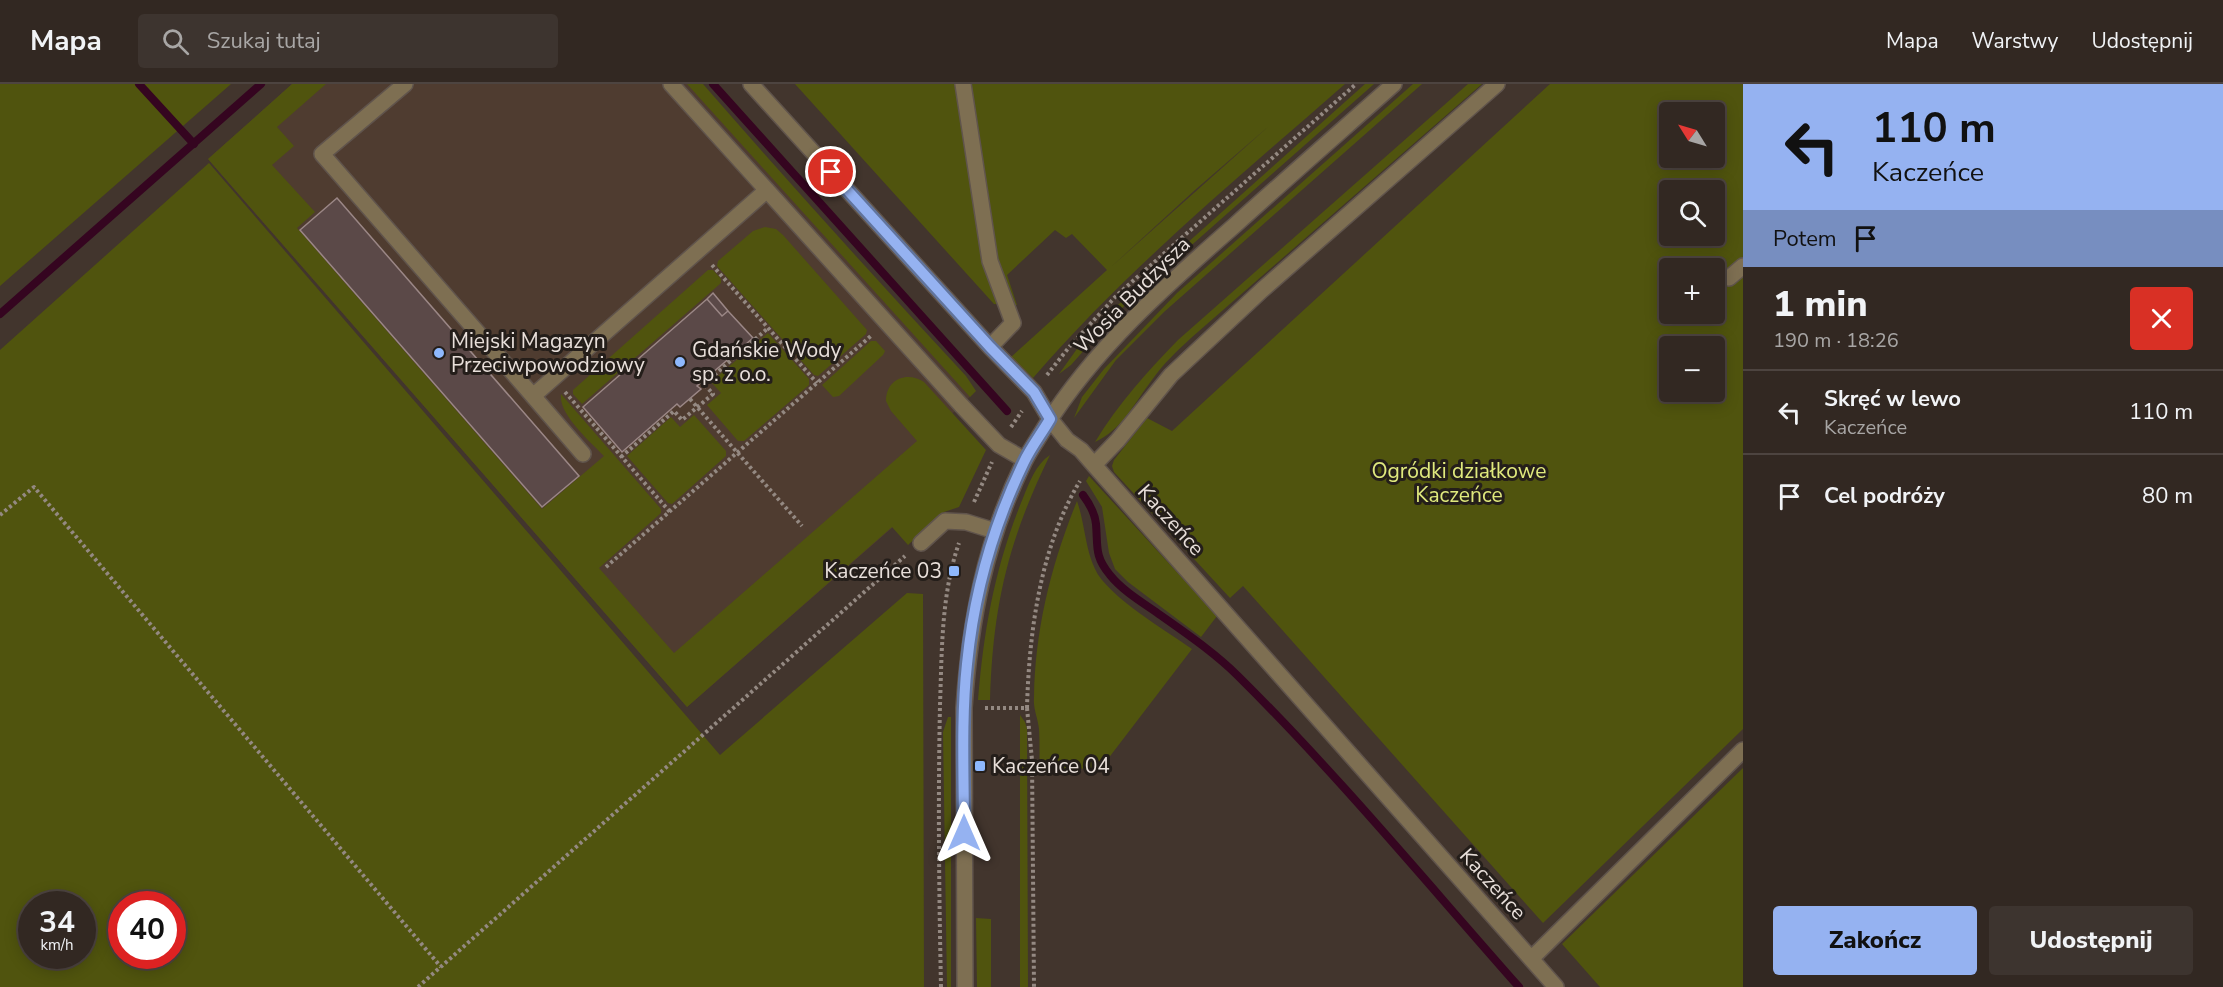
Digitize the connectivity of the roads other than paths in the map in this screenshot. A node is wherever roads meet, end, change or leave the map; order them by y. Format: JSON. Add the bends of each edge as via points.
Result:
{"nodes":[{"id":1,"x":405,"y":84,"type":"edge"},
{"id":2,"x":670,"y":84,"type":"edge"},
{"id":3,"x":751,"y":84,"type":"edge"},
{"id":4,"x":963,"y":84,"type":"edge"},
{"id":5,"x":1394,"y":84,"type":"edge"},
{"id":6,"x":1497,"y":84,"type":"edge"},
{"id":7,"x":767,"y":190,"type":"junction"},
{"id":8,"x":1743,"y":266,"type":"edge"},
{"id":9,"x":1729,"y":278,"type":"dead end"},
{"id":10,"x":990,"y":347,"type":"junction"},
{"id":11,"x":533,"y":396,"type":"junction"},
{"id":12,"x":1050,"y":419,"type":"junction"},
{"id":13,"x":584,"y":454,"type":"dead end"},
{"id":14,"x":1025,"y":460,"type":"junction"},
{"id":15,"x":1094,"y":465,"type":"junction"},
{"id":16,"x":995,"y":531,"type":"junction"},
{"id":17,"x":921,"y":543,"type":"road end"},
{"id":18,"x":1743,"y":750,"type":"edge"},
{"id":19,"x":1531,"y":959,"type":"junction"},
{"id":20,"x":965,"y":987,"type":"edge"},
{"id":21,"x":1556,"y":987,"type":"edge"}],
"edges":[{"from":1,"to":11,"type":"street","via":[[322,154]]},
{"from":2,"to":7,"type":"street"},
{"from":3,"to":10,"type":"street","name":"Kaczeńce"},
{"from":4,"to":10,"type":"street","via":[[990,261],[1013,323]]},
{"from":5,"to":12,"type":"street","name":"Wosia Budzysza","via":[[1191,263],[1118,333],[1077,380]]},
{"from":6,"to":15,"type":"street","via":[[1170,375]]},
{"from":7,"to":11,"type":"street"},
{"from":7,"to":14,"type":"street","via":[[999,445]]},
{"from":8,"to":9,"type":"street"},
{"from":10,"to":12,"type":"street","name":"Kaczeńce","via":[[1034,392]]},
{"from":11,"to":13,"type":"street"},
{"from":12,"to":14,"type":"street","name":"Wosia Budzysza"},
{"from":12,"to":15,"type":"street","name":"Kaczeńce"},
{"from":14,"to":16,"type":"street","name":"Wosia Budzysza"},
{"from":15,"to":19,"type":"street","name":"Kaczeńce"},
{"from":16,"to":17,"type":"street","via":[[966,522],[945,521]]},
{"from":16,"to":20,"type":"street","name":"Wosia Budzysza","via":[[971,628],[964,708]]},
{"from":18,"to":19,"type":"street"},
{"from":19,"to":21,"type":"street","name":"Kaczeńce"}]}
